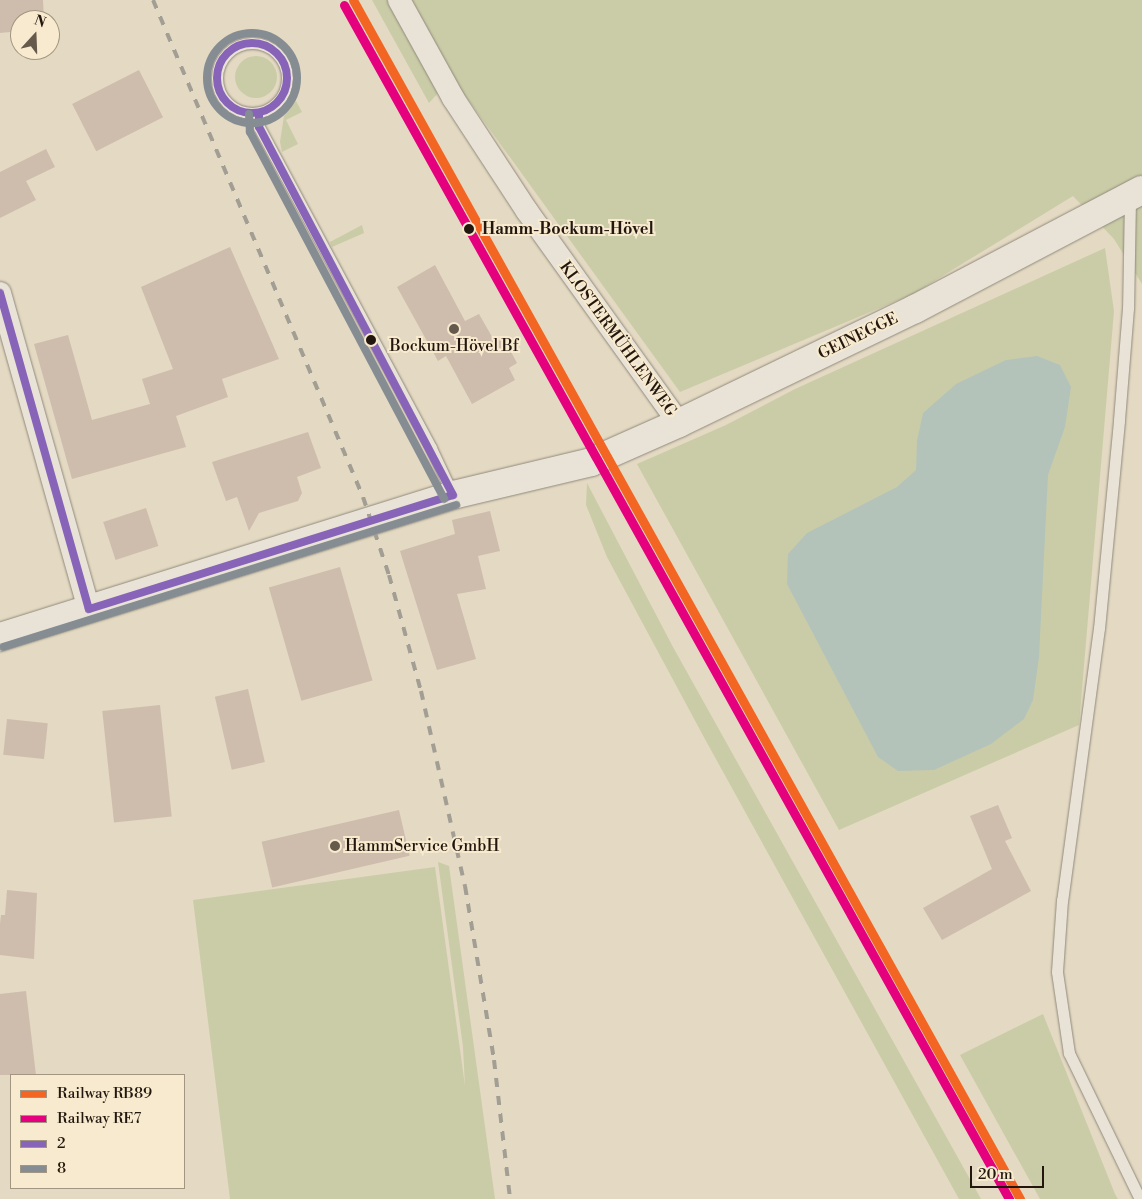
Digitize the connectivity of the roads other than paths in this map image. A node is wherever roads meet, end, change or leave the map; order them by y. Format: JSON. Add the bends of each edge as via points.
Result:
{"nodes":[{"id":1,"x":399,"y":0,"type":"edge"},
{"id":2,"x":259,"y":114,"type":"junction"},
{"id":3,"x":1136,"y":194,"type":"edge"},
{"id":4,"x":0,"y":293,"type":"edge"},
{"id":5,"x":679,"y":423,"type":"junction"},
{"id":6,"x":453,"y":495,"type":"junction"},
{"id":7,"x":89,"y":609,"type":"junction"},
{"id":8,"x":0,"y":637,"type":"edge"},
{"id":9,"x":1140,"y":1199,"type":"edge"}],
"edges":[{"from":1,"to":5,"type":"street","name":"KLOSTERMÜHLENWEG","via":[[453,98],[521,203]]},
{"from":2,"to":2,"type":"lane","via":[[275,106],[286,91],[288,72],[280,55],[264,44],[246,42],[229,50],[218,66],[217,84],[224,101],[240,112]]},
{"from":2,"to":6,"type":"lane","via":[[259,127]]},
{"from":3,"to":5,"type":"street","name":"GEINEGGE","via":[[915,309]]},
{"from":3,"to":9,"type":"lane","via":[[1119,421],[1098,628],[1062,900],[1057,972],[1069,1053]]},
{"from":4,"to":7,"type":"street"},
{"from":5,"to":6,"type":"street","name":"GEINEGGE","via":[[568,469]]},
{"from":6,"to":7,"type":"street","name":"GEINEGGE"},
{"from":7,"to":8,"type":"street","name":"GEINEGGE"}]}
